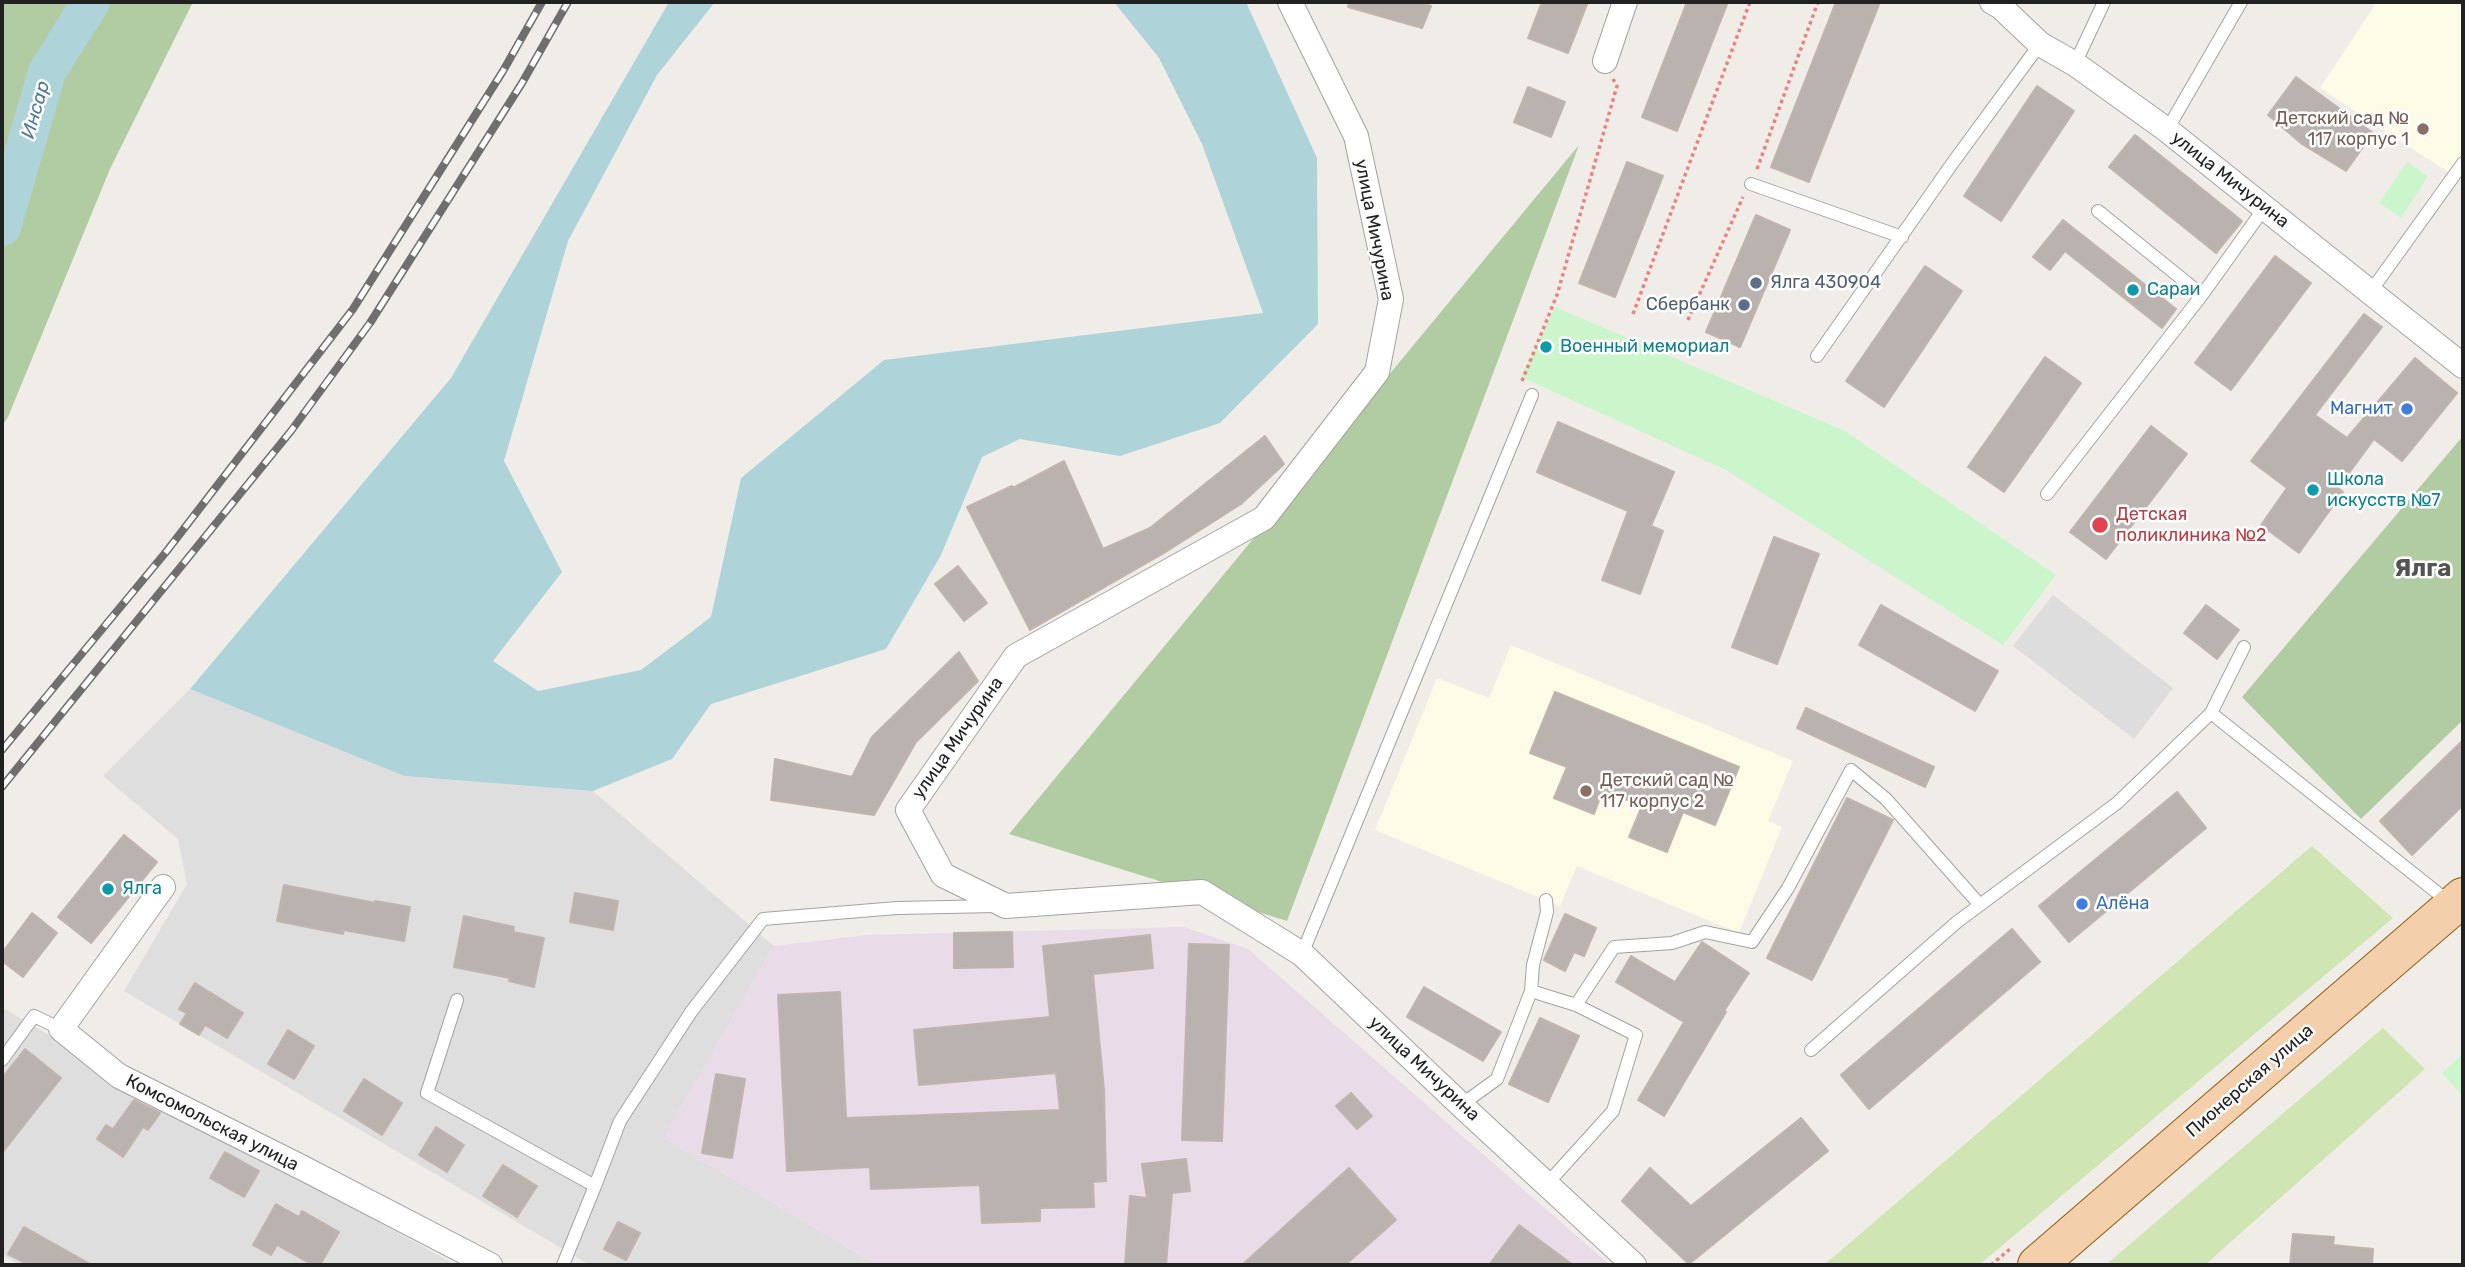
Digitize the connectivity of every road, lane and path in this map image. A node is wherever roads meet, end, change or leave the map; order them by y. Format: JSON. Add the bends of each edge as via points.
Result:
{"nodes":[{"id":1,"x":1290,"y":2,"type":"edge"},
{"id":2,"x":1625,"y":2,"type":"edge"},
{"id":3,"x":1750,"y":2,"type":"edge"},
{"id":4,"x":1818,"y":2,"type":"edge"},
{"id":5,"x":1992,"y":2,"type":"edge"},
{"id":6,"x":2104,"y":2,"type":"edge"},
{"id":7,"x":2241,"y":2,"type":"edge"},
{"id":8,"x":2040,"y":44,"type":"junction"},
{"id":9,"x":1605,"y":61,"type":"dead end"},
{"id":10,"x":2075,"y":64,"type":"junction"},
{"id":11,"x":2167,"y":130,"type":"junction"},
{"id":12,"x":2463,"y":163,"type":"edge"},
{"id":13,"x":1751,"y":184,"type":"junction"},
{"id":14,"x":2265,"y":207,"type":"junction"},
{"id":15,"x":2098,"y":211,"type":"dead end"},
{"id":16,"x":1902,"y":237,"type":"junction"},
{"id":17,"x":2371,"y":292,"type":"junction"},
{"id":18,"x":2202,"y":295,"type":"junction"},
{"id":19,"x":1633,"y":314,"type":"dead end"},
{"id":20,"x":1688,"y":320,"type":"dead end"},
{"id":21,"x":1817,"y":356,"type":"dead end"},
{"id":22,"x":2463,"y":366,"type":"edge"},
{"id":23,"x":1532,"y":395,"type":"dead end"},
{"id":24,"x":2047,"y":494,"type":"dead end"},
{"id":25,"x":2244,"y":647,"type":"dead end"},
{"id":26,"x":2211,"y":713,"type":"junction"},
{"id":27,"x":163,"y":887,"type":"dead end"},
{"id":28,"x":1546,"y":900,"type":"dead end"},
{"id":29,"x":2458,"y":901,"type":"edge"},
{"id":30,"x":1980,"y":905,"type":"junction"},
{"id":31,"x":1006,"y":906,"type":"junction"},
{"id":32,"x":1302,"y":954,"type":"junction"},
{"id":33,"x":1531,"y":991,"type":"junction"},
{"id":34,"x":457,"y":1000,"type":"dead end"},
{"id":35,"x":1576,"y":1005,"type":"junction"},
{"id":36,"x":61,"y":1029,"type":"junction"},
{"id":37,"x":1811,"y":1051,"type":"dead end"},
{"id":38,"x":2,"y":1060,"type":"edge"},
{"id":39,"x":1461,"y":1105,"type":"junction"},
{"id":40,"x":1547,"y":1184,"type":"junction"},
{"id":41,"x":595,"y":1186,"type":"junction"},
{"id":42,"x":2055,"y":1260,"type":"edge"},
{"id":43,"x":490,"y":1265,"type":"edge"},
{"id":44,"x":563,"y":1265,"type":"edge"},
{"id":45,"x":1634,"y":1265,"type":"edge"}],
"edges":[{"from":1,"to":31,"type":"street","name":"улица Мичурина","via":[[1356,136],[1391,299],[1377,372],[1264,518],[1016,656],[908,810],[943,875]]},
{"from":2,"to":9,"type":"street"},
{"from":3,"to":19,"type":"path"},
{"from":4,"to":13,"type":"path"},
{"from":5,"to":8,"type":"street","name":"улица Мичурина"},
{"from":6,"to":10,"type":"lane"},
{"from":7,"to":11,"type":"lane"},
{"from":8,"to":10,"type":"street","name":"улица Мичурина"},
{"from":8,"to":16,"type":"lane"},
{"from":10,"to":11,"type":"street","name":"улица Мичурина"},
{"from":11,"to":14,"type":"street","name":"улица Мичурина"},
{"from":12,"to":17,"type":"lane"},
{"from":13,"to":16,"type":"lane"},
{"from":13,"to":20,"type":"path"},
{"from":14,"to":17,"type":"street","name":"улица Мичурина"},
{"from":14,"to":18,"type":"lane"},
{"from":15,"to":18,"type":"lane"},
{"from":16,"to":21,"type":"lane"},
{"from":17,"to":22,"type":"street","name":"улица Мичурина"},
{"from":18,"to":24,"type":"lane"},
{"from":23,"to":32,"type":"lane"},
{"from":25,"to":26,"type":"lane"},
{"from":26,"to":29,"type":"lane"},
{"from":26,"to":30,"type":"lane","via":[[2117,803]]},
{"from":27,"to":36,"type":"street"},
{"from":28,"to":33,"type":"lane"},
{"from":29,"to":42,"type":"main road","name":"Пионерская улица"},
{"from":30,"to":35,"type":"lane","via":[[1886,799],[1851,769],[1788,888],[1752,942],[1705,932],[1672,943],[1614,947]]},
{"from":30,"to":37,"type":"lane"},
{"from":31,"to":32,"type":"street","name":"улица Мичурина","via":[[1202,892]]},
{"from":31,"to":41,"type":"lane","via":[[897,908],[763,919],[691,1012],[620,1121]]},
{"from":32,"to":39,"type":"street","name":"улица Мичурина"},
{"from":33,"to":35,"type":"lane"},
{"from":33,"to":39,"type":"lane","via":[[1497,1079]]},
{"from":34,"to":41,"type":"lane","via":[[427,1094]]},
{"from":35,"to":40,"type":"lane","via":[[1636,1035],[1614,1111]]},
{"from":36,"to":38,"type":"lane","via":[[34,1016]]},
{"from":36,"to":43,"type":"street","name":"Комсомольская улица","via":[[119,1076]]},
{"from":39,"to":40,"type":"street","name":"улица Мичурина"},
{"from":40,"to":45,"type":"street","name":"улица Мичурина"},
{"from":41,"to":44,"type":"lane"}]}
